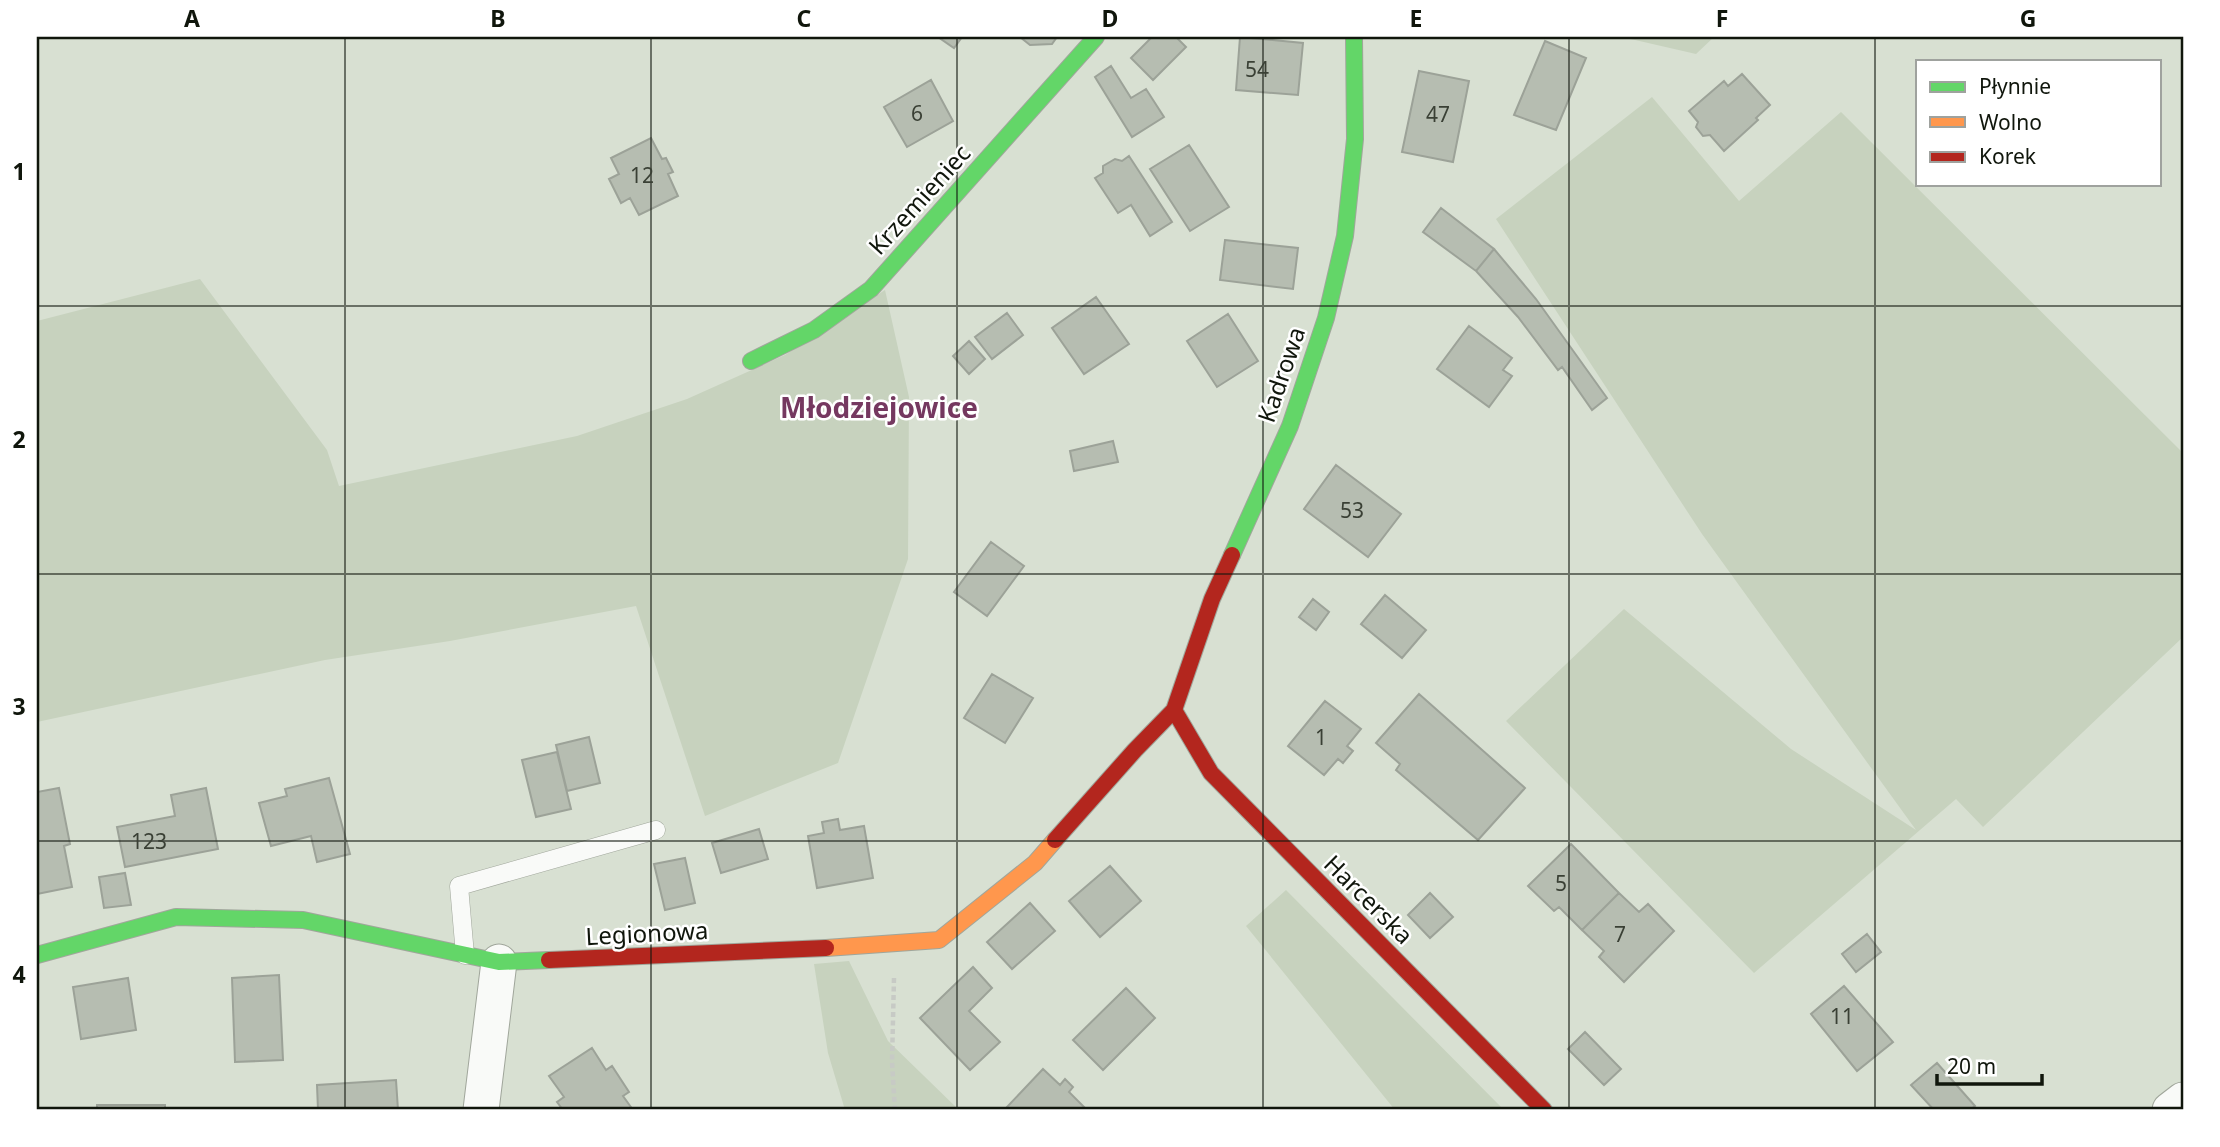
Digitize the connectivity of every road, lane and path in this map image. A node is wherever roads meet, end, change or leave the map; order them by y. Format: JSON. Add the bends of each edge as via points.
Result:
{"nodes":[{"id":1,"x":1096,"y":37,"type":"edge"},
{"id":2,"x":1354,"y":37,"type":"edge"},
{"id":3,"x":751,"y":361,"type":"dead end"},
{"id":4,"x":1174,"y":710,"type":"junction"},
{"id":5,"x":656,"y":830,"type":"dead end"},
{"id":6,"x":894,"y":943,"type":"junction"},
{"id":7,"x":37,"y":955,"type":"edge"},
{"id":8,"x":465,"y":955,"type":"junction"},
{"id":9,"x":499,"y":962,"type":"junction"},
{"id":10,"x":2183,"y":1100,"type":"edge"},
{"id":11,"x":481,"y":1110,"type":"edge"},
{"id":12,"x":895,"y":1110,"type":"edge"},
{"id":13,"x":1545,"y":1110,"type":"edge"},
{"id":14,"x":2170,"y":1110,"type":"edge"}],
"edges":[{"from":1,"to":3,"type":"street","name":"Krzemieniec","via":[[871,289],[823,325]]},
{"from":2,"to":4,"type":"street","name":"Kadrowa","via":[[1355,139],[1345,236],[1326,318],[1290,426],[1212,599]]},
{"from":4,"to":6,"type":"street","name":"Legionowa","via":[[1035,863],[939,940]]},
{"from":4,"to":13,"type":"street","name":"Harcerska","via":[[1211,774]]},
{"from":5,"to":8,"type":"lane","via":[[458,886]]},
{"from":6,"to":9,"type":"street","name":"Legionowa"},
{"from":6,"to":12,"type":"path"},
{"from":7,"to":8,"type":"street","name":"Legionowa","via":[[176,917],[303,920]]},
{"from":8,"to":9,"type":"street","name":"Legionowa"},
{"from":9,"to":11,"type":"street"},
{"from":10,"to":14,"type":"street"}]}
